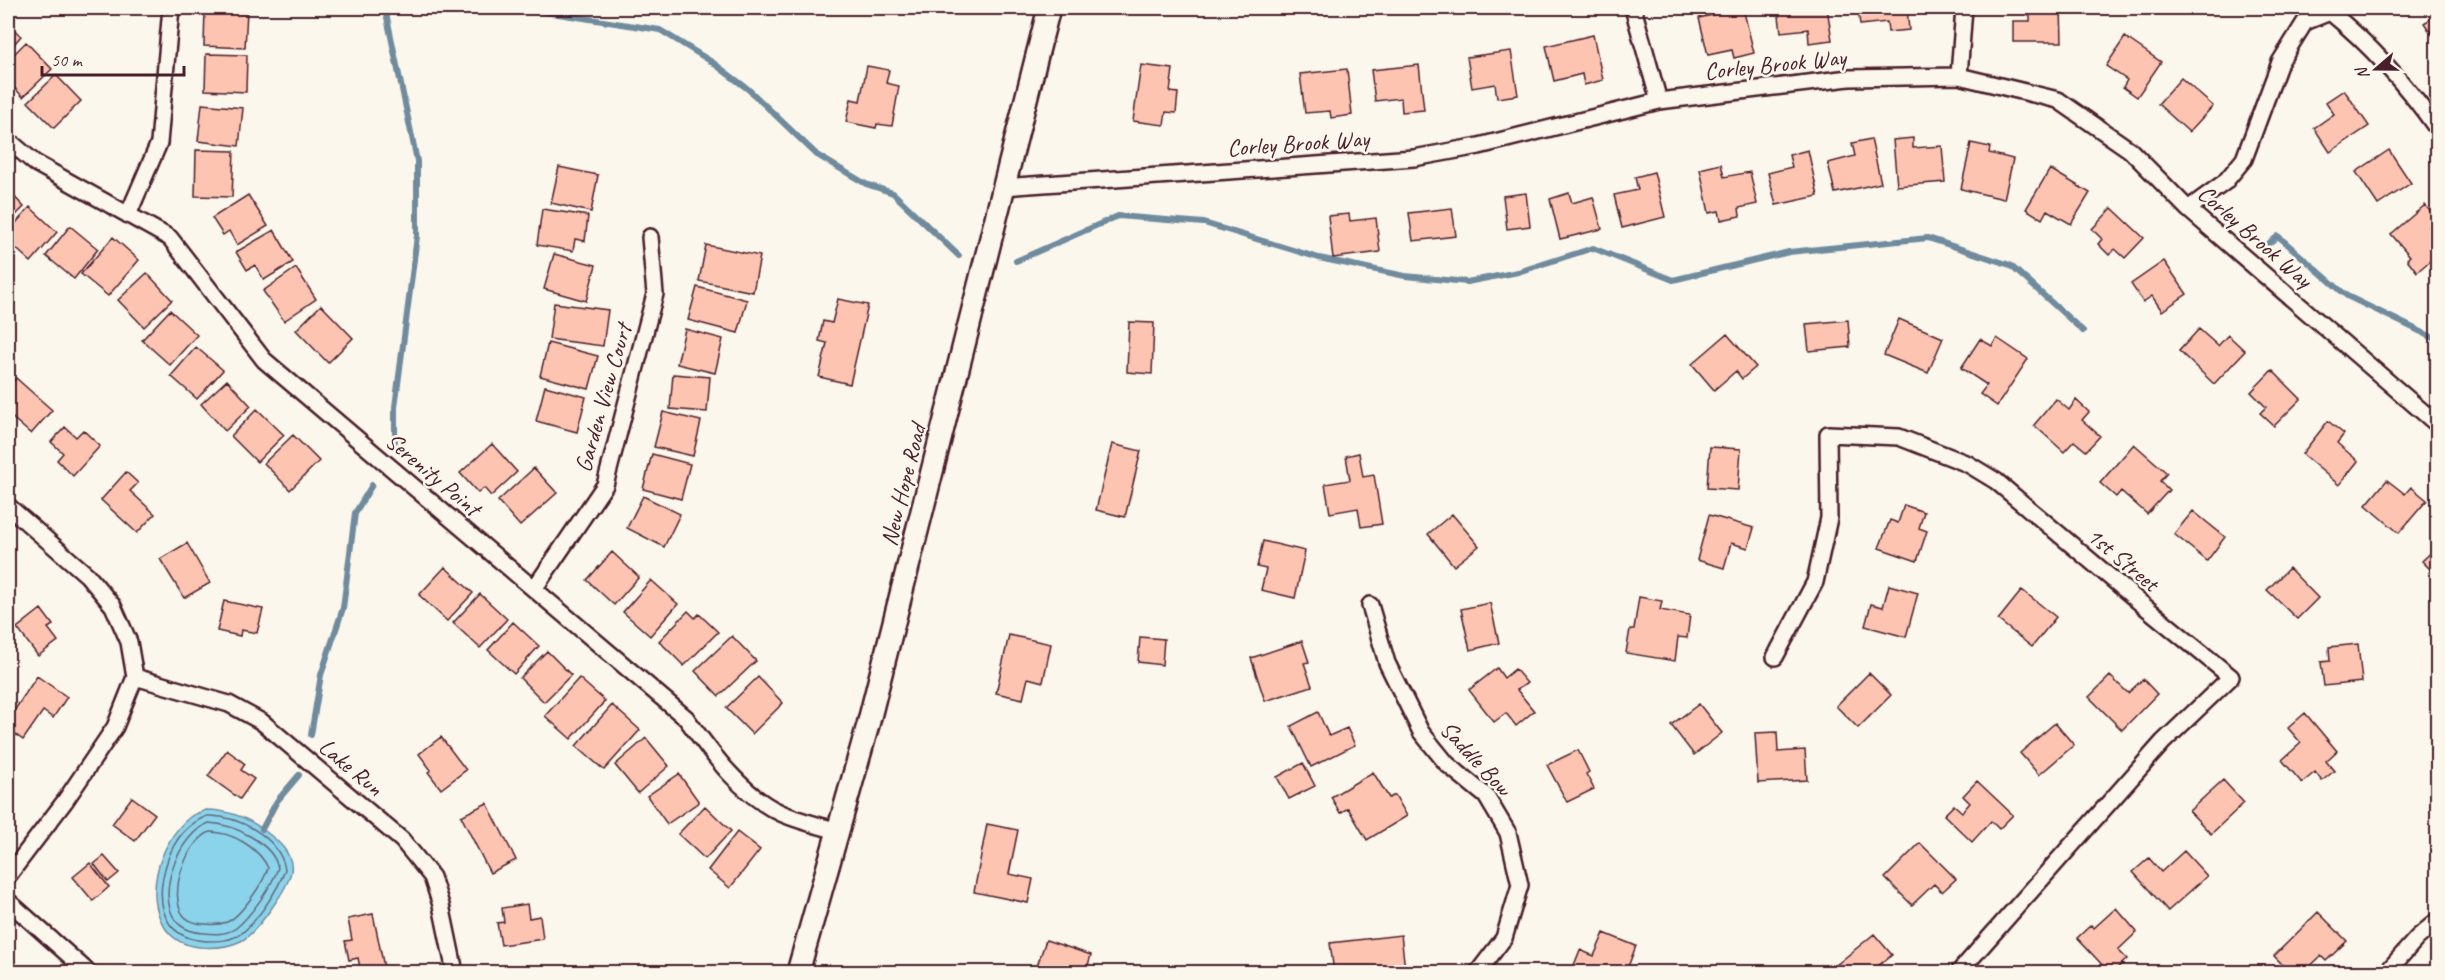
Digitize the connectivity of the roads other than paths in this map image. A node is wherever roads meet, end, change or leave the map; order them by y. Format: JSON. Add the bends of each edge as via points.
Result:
{"nodes":[{"id":1,"x":171,"y":8,"type":"edge"},
{"id":2,"x":1049,"y":8,"type":"edge"},
{"id":3,"x":1633,"y":8,"type":"edge"},
{"id":4,"x":1964,"y":8,"type":"edge"},
{"id":5,"x":1959,"y":76,"type":"junction"},
{"id":6,"x":1659,"y":100,"type":"junction"},
{"id":7,"x":2438,"y":130,"type":"edge"},
{"id":8,"x":8,"y":140,"type":"edge"},
{"id":9,"x":1003,"y":187,"type":"junction"},
{"id":10,"x":2188,"y":209,"type":"junction"},
{"id":11,"x":128,"y":215,"type":"junction"},
{"id":12,"x":650,"y":237,"type":"dead end"},
{"id":13,"x":2438,"y":425,"type":"edge"},
{"id":14,"x":8,"y":506,"type":"edge"},
{"id":15,"x":534,"y":589,"type":"junction"},
{"id":16,"x":1370,"y":606,"type":"dead end"},
{"id":17,"x":1774,"y":657,"type":"dead end"},
{"id":18,"x":135,"y":677,"type":"junction"},
{"id":19,"x":839,"y":831,"type":"junction"},
{"id":20,"x":8,"y":876,"type":"edge"},
{"id":21,"x":8,"y":901,"type":"edge"},
{"id":22,"x":2438,"y":920,"type":"edge"},
{"id":23,"x":88,"y":972,"type":"edge"},
{"id":24,"x":456,"y":972,"type":"edge"},
{"id":25,"x":798,"y":972,"type":"edge"},
{"id":26,"x":1478,"y":972,"type":"edge"},
{"id":27,"x":1959,"y":972,"type":"edge"},
{"id":28,"x":2387,"y":972,"type":"edge"}],
"edges":[{"from":1,"to":11,"type":"street","via":[[159,143]]},
{"from":2,"to":9,"type":"street","name":"New Hope Road"},
{"from":3,"to":6,"type":"street"},
{"from":4,"to":5,"type":"street"},
{"from":5,"to":6,"type":"street","name":"Corley Brook Way","via":[[1850,78]]},
{"from":5,"to":10,"type":"street","name":"Corley Brook Way","via":[[2058,100],[2130,150]]},
{"from":6,"to":9,"type":"street","name":"Corley Brook Way","via":[[1479,146],[1414,158]]},
{"from":7,"to":10,"type":"street","via":[[2387,66],[2330,12],[2305,22],[2280,62],[2244,159],[2225,182]]},
{"from":8,"to":11,"type":"street","name":"Serenity Point","via":[[35,163]]},
{"from":9,"to":19,"type":"street","name":"New Hope Road"},
{"from":10,"to":13,"type":"street","name":"Corley Brook Way"},
{"from":11,"to":15,"type":"street","name":"Serenity Point","via":[[170,238],[264,360]]},
{"from":12,"to":15,"type":"street","name":"Garden View Court","via":[[655,294],[605,484]]},
{"from":14,"to":18,"type":"street","via":[[87,575],[113,606],[129,642]]},
{"from":15,"to":19,"type":"street","name":"Serenity Point","via":[[686,718],[739,784],[778,812]]},
{"from":16,"to":26,"type":"street","name":"Saddle Bow","via":[[1387,663],[1420,732],[1447,764],[1486,795],[1508,833],[1520,885],[1504,938]]},
{"from":17,"to":27,"type":"street","name":"1st Street","via":[[1815,582],[1829,518],[1828,434],[1899,437],[1978,469],[1996,481],[2231,677],[2163,742]]},
{"from":18,"to":20,"type":"street","via":[[116,727]]},
{"from":18,"to":24,"type":"street","name":"Lake Run","via":[[229,704],[262,723],[402,840],[432,877]]},
{"from":19,"to":25,"type":"street","name":"New Hope Road"},
{"from":21,"to":23,"type":"street"},
{"from":22,"to":28,"type":"street"}]}
